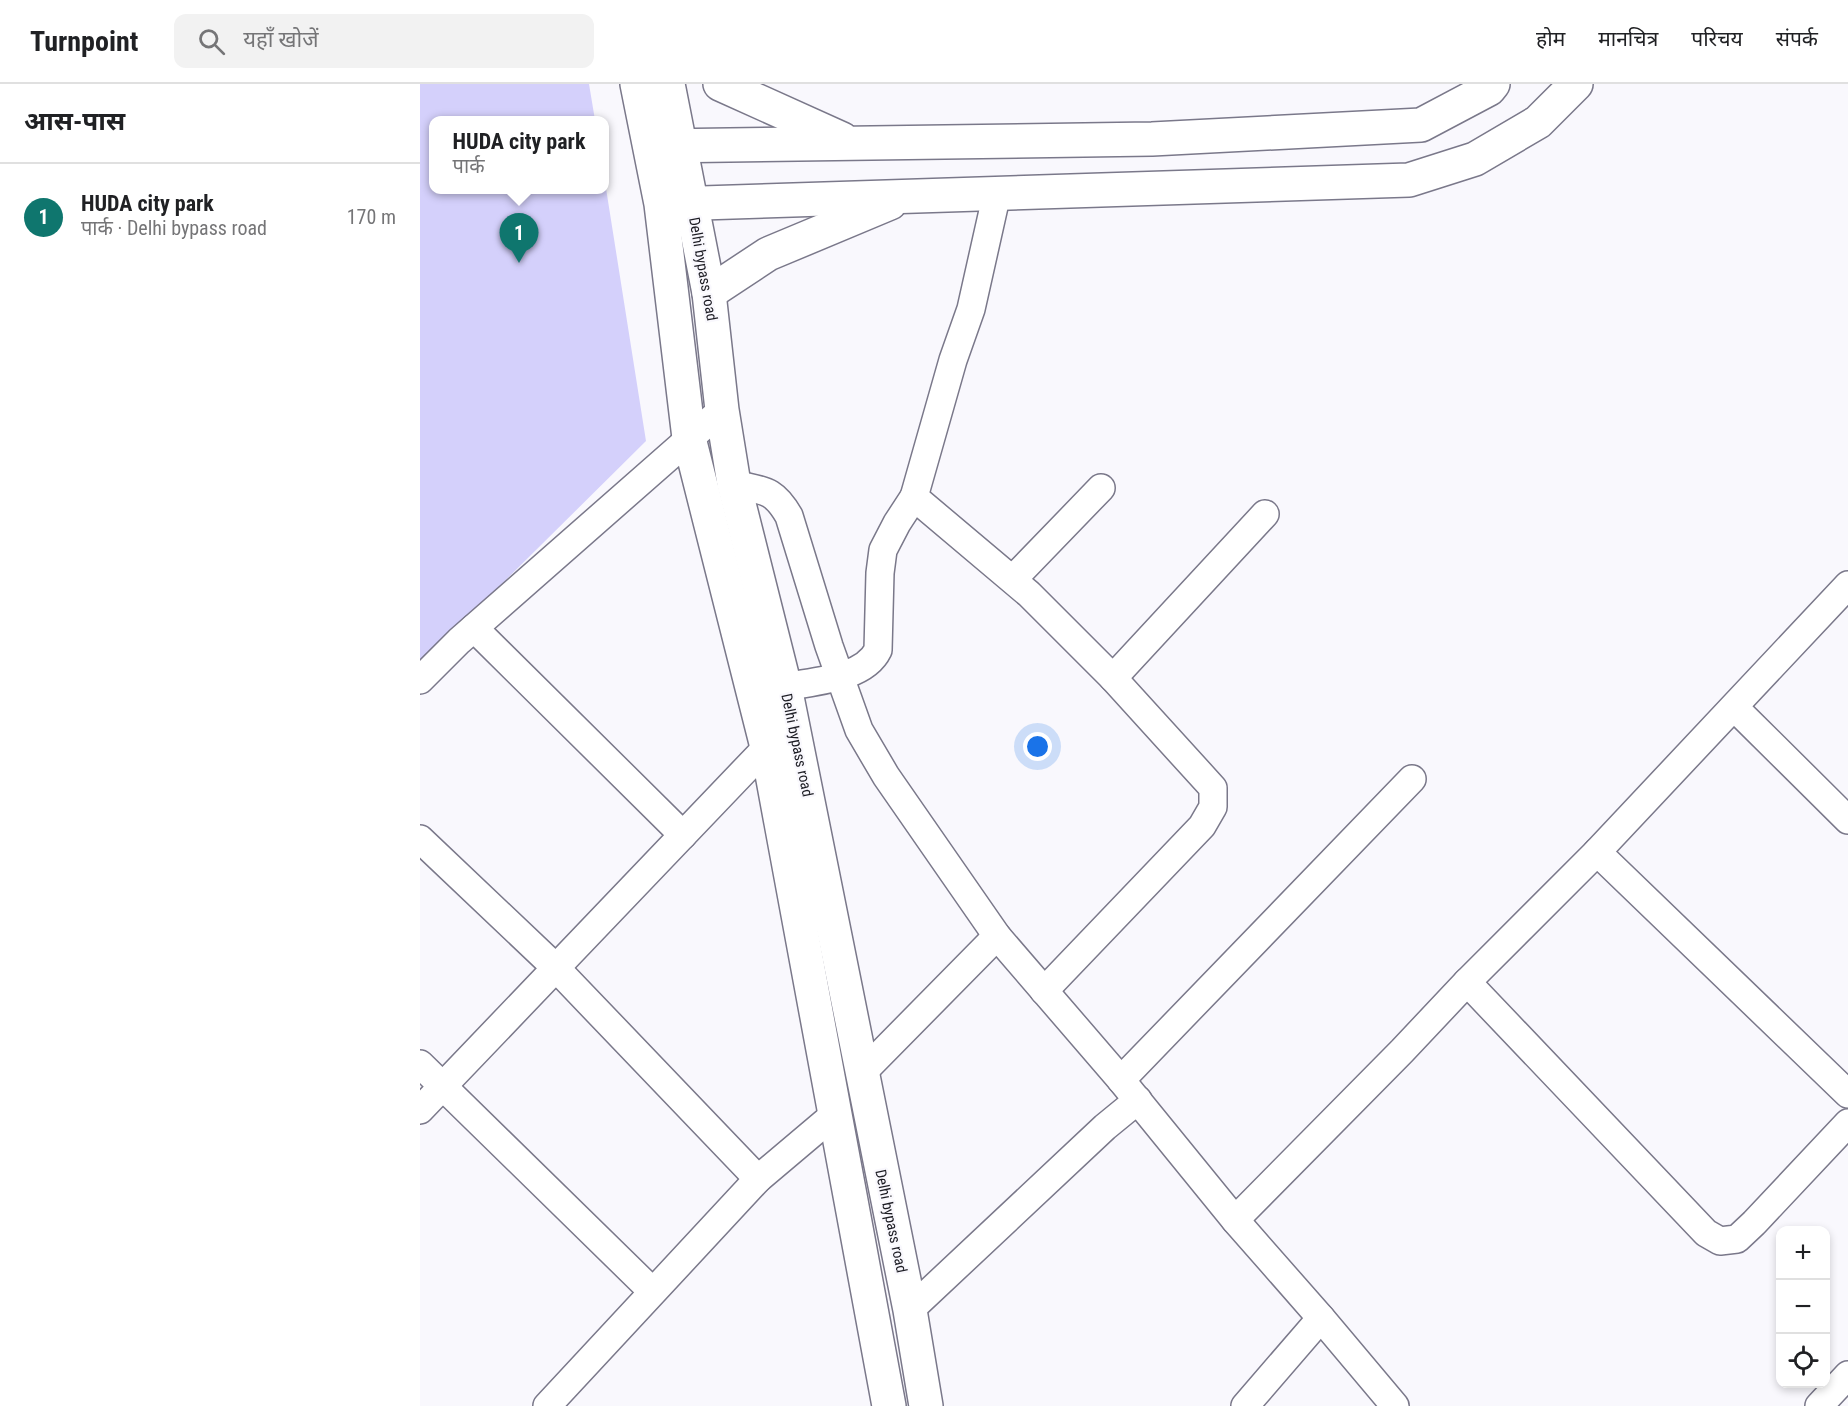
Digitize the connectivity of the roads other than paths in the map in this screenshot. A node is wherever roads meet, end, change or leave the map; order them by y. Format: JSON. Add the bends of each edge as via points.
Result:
{"nodes":[{"id":1,"x":637,"y":84,"type":"edge"},
{"id":2,"x":668,"y":84,"type":"edge"},
{"id":3,"x":720,"y":84,"type":"edge"},
{"id":4,"x":1494,"y":84,"type":"edge"},
{"id":5,"x":1576,"y":84,"type":"edge"},
{"id":6,"x":851,"y":143,"type":"junction"},
{"id":7,"x":665,"y":146,"type":"junction"},
{"id":8,"x":997,"y":193,"type":"junction"},
{"id":9,"x":908,"y":196,"type":"junction"},
{"id":10,"x":676,"y":204,"type":"junction"},
{"id":11,"x":709,"y":293,"type":"junction"},
{"id":12,"x":722,"y":410,"type":"junction"},
{"id":13,"x":689,"y":438,"type":"junction"},
{"id":14,"x":734,"y":484,"type":"junction"},
{"id":15,"x":1101,"y":488,"type":"dead end"},
{"id":16,"x":914,"y":497,"type":"junction"},
{"id":17,"x":1265,"y":514,"type":"dead end"},
{"id":18,"x":1013,"y":579,"type":"junction"},
{"id":19,"x":1848,"y":585,"type":"edge"},
{"id":20,"x":474,"y":628,"type":"junction"},
{"id":21,"x":841,"y":676,"type":"junction"},
{"id":22,"x":1113,"y":678,"type":"junction"},
{"id":23,"x":420,"y":680,"type":"edge"},
{"id":24,"x":785,"y":687,"type":"junction"},
{"id":25,"x":1734,"y":706,"type":"junction"},
{"id":26,"x":767,"y":747,"type":"junction"},
{"id":27,"x":1412,"y":779,"type":"dead end"},
{"id":28,"x":1848,"y":820,"type":"edge"},
{"id":29,"x":683,"y":835,"type":"junction"},
{"id":30,"x":420,"y":839,"type":"edge"},
{"id":31,"x":1596,"y":852,"type":"junction"},
{"id":32,"x":997,"y":936,"type":"junction"},
{"id":33,"x":556,"y":968,"type":"junction"},
{"id":34,"x":1467,"y":982,"type":"junction"},
{"id":35,"x":1044,"y":991,"type":"junction"},
{"id":36,"x":420,"y":1064,"type":"edge"},
{"id":37,"x":861,"y":1074,"type":"junction"},
{"id":38,"x":443,"y":1086,"type":"junction"},
{"id":39,"x":1129,"y":1090,"type":"junction"},
{"id":40,"x":1848,"y":1094,"type":"edge"},
{"id":41,"x":420,"y":1110,"type":"edge"},
{"id":42,"x":836,"y":1114,"type":"junction"},
{"id":43,"x":1848,"y":1123,"type":"edge"},
{"id":44,"x":758,"y":1179,"type":"junction"},
{"id":45,"x":1235,"y":1220,"type":"junction"},
{"id":46,"x":652,"y":1291,"type":"junction"},
{"id":47,"x":910,"y":1310,"type":"junction"},
{"id":48,"x":1321,"y":1318,"type":"junction"},
{"id":49,"x":1848,"y":1375,"type":"edge"},
{"id":50,"x":547,"y":1406,"type":"edge"},
{"id":51,"x":889,"y":1406,"type":"edge"},
{"id":52,"x":926,"y":1406,"type":"edge"},
{"id":53,"x":1245,"y":1406,"type":"edge"},
{"id":54,"x":1395,"y":1406,"type":"edge"},
{"id":55,"x":1818,"y":1406,"type":"edge"}],
"edges":[{"from":1,"to":7,"type":"main road","name":"Delhi bypass road"},
{"from":2,"to":7,"type":"main road","name":"Delhi bypass road"},
{"from":3,"to":6,"type":"main road"},
{"from":4,"to":6,"type":"main road","via":[[1421,125],[1152,138]]},
{"from":5,"to":8,"type":"main road","via":[[1538,122],[1475,159],[1409,180]]},
{"from":6,"to":7,"type":"main road"},
{"from":7,"to":10,"type":"main road","name":"Delhi bypass road"},
{"from":8,"to":9,"type":"main road"},
{"from":8,"to":16,"type":"street","via":[[971,309]]},
{"from":9,"to":10,"type":"main road"},
{"from":9,"to":11,"type":"main road","via":[[768,254]]},
{"from":10,"to":11,"type":"main road","name":"Delhi bypass road"},
{"from":10,"to":13,"type":"main road","name":"Delhi bypass road"},
{"from":11,"to":12,"type":"main road","name":"Delhi bypass road"},
{"from":12,"to":13,"type":"street"},
{"from":12,"to":14,"type":"main road","name":"Delhi bypass road"},
{"from":13,"to":20,"type":"street"},
{"from":13,"to":26,"type":"main road","name":"Delhi bypass road"},
{"from":14,"to":21,"type":"street","via":[[771,494],[789,516]]},
{"from":14,"to":24,"type":"main road","name":"Delhi bypass road"},
{"from":15,"to":18,"type":"street"},
{"from":16,"to":18,"type":"street"},
{"from":16,"to":21,"type":"street","via":[[883,550],[878,650],[868,664]]},
{"from":17,"to":22,"type":"street"},
{"from":18,"to":22,"type":"street"},
{"from":19,"to":25,"type":"street"},
{"from":20,"to":23,"type":"street"},
{"from":20,"to":29,"type":"street"},
{"from":21,"to":24,"type":"street"},
{"from":21,"to":32,"type":"street","via":[[859,730],[886,776]]},
{"from":22,"to":35,"type":"street","via":[[1213,788],[1213,807],[1183,847]]},
{"from":24,"to":37,"type":"main road","name":"Delhi bypass road"},
{"from":25,"to":28,"type":"street"},
{"from":25,"to":31,"type":"street"},
{"from":26,"to":29,"type":"street"},
{"from":26,"to":42,"type":"main road","name":"Delhi bypass road"},
{"from":27,"to":39,"type":"street"},
{"from":29,"to":33,"type":"street"},
{"from":30,"to":33,"type":"street"},
{"from":31,"to":34,"type":"street"},
{"from":31,"to":40,"type":"street"},
{"from":32,"to":35,"type":"street"},
{"from":32,"to":37,"type":"street"},
{"from":33,"to":38,"type":"street"},
{"from":33,"to":44,"type":"street"},
{"from":34,"to":43,"type":"street","via":[[1706,1233],[1720,1240],[1737,1239]]},
{"from":34,"to":45,"type":"street"},
{"from":35,"to":39,"type":"street"},
{"from":36,"to":38,"type":"street"},
{"from":37,"to":47,"type":"main road","name":"Delhi bypass road"},
{"from":38,"to":41,"type":"street"},
{"from":38,"to":46,"type":"street"},
{"from":39,"to":45,"type":"street"},
{"from":39,"to":47,"type":"street","via":[[1105,1127]]},
{"from":42,"to":44,"type":"street"},
{"from":42,"to":51,"type":"main road","name":"Delhi bypass road"},
{"from":44,"to":46,"type":"street"},
{"from":45,"to":48,"type":"street"},
{"from":46,"to":50,"type":"street"},
{"from":47,"to":52,"type":"main road","name":"Delhi bypass road"},
{"from":48,"to":53,"type":"street"},
{"from":48,"to":54,"type":"street"},
{"from":49,"to":55,"type":"street"}]}
